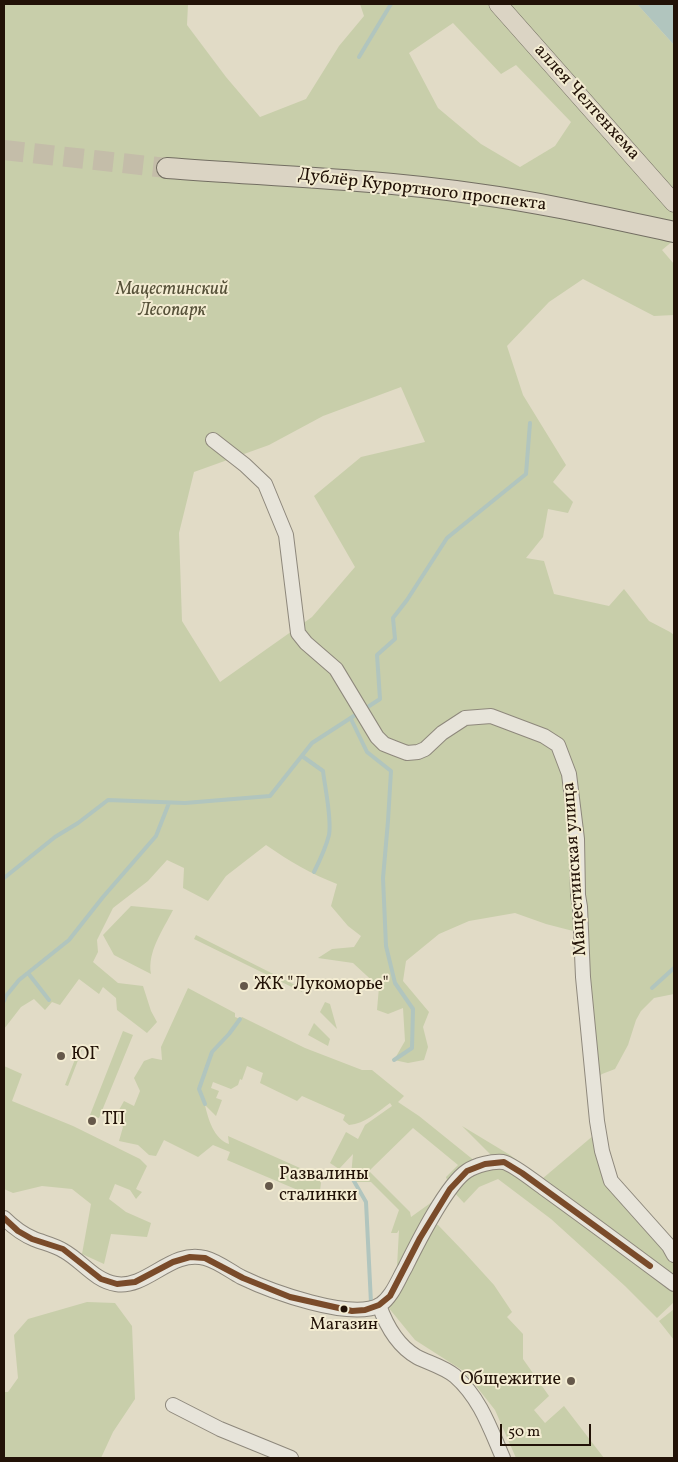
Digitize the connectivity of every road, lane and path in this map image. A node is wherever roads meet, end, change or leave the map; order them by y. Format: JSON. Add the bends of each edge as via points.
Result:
{"nodes":[{"id":1,"x":498,"y":4,"type":"edge"},
{"id":2,"x":168,"y":168,"type":"tunnel mouth"},
{"id":3,"x":674,"y":202,"type":"edge"},
{"id":4,"x":674,"y":232,"type":"edge"},
{"id":5,"x":213,"y":440,"type":"dead end"},
{"id":6,"x":4,"y":1218,"type":"edge"},
{"id":7,"x":674,"y":1255,"type":"edge"},
{"id":8,"x":674,"y":1284,"type":"edge"},
{"id":9,"x":379,"y":1305,"type":"junction"},
{"id":10,"x":173,"y":1404,"type":"dead end"},
{"id":11,"x":292,"y":1458,"type":"edge"},
{"id":12,"x":503,"y":1458,"type":"edge"}],
"edges":[{"from":1,"to":3,"type":"main road","name":"аллея Челтенхема"},
{"from":2,"to":4,"type":"highway","name":"Дублёр Курортного проспекта","via":[[287,175],[477,194],[575,210]]},
{"from":5,"to":7,"type":"street","name":"Мацестинская улица","via":[[265,484],[286,535],[298,633],[336,669],[384,744],[407,753],[418,752],[465,718],[491,716],[544,736],[558,745],[569,774],[577,840],[584,977],[602,1151],[611,1181]]},
{"from":6,"to":9,"type":"street","via":[[18,1231],[63,1249],[101,1279],[117,1284],[135,1282],[173,1262],[190,1257],[205,1258],[290,1297],[352,1311]]},
{"from":8,"to":9,"type":"street","via":[[504,1162],[485,1164],[467,1171],[450,1189],[390,1296]]},
{"from":9,"to":12,"type":"street","via":[[404,1349],[454,1375],[470,1391],[482,1408]]},
{"from":10,"to":11,"type":"street","via":[[220,1430]]}]}
